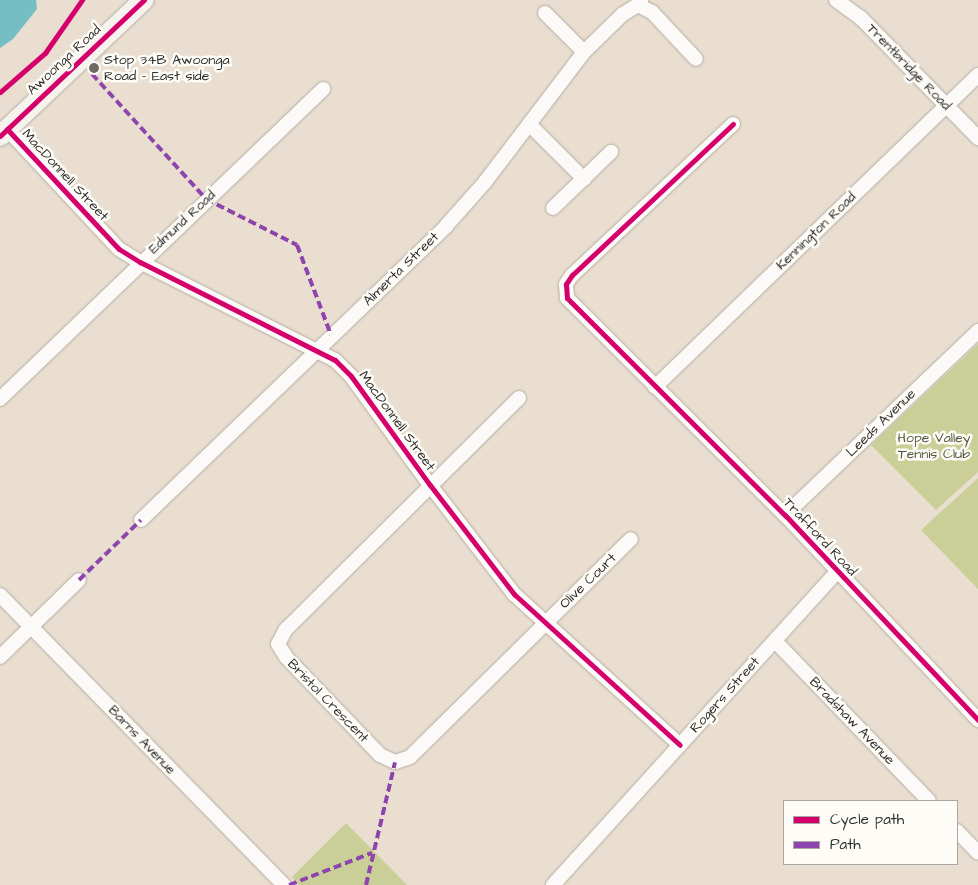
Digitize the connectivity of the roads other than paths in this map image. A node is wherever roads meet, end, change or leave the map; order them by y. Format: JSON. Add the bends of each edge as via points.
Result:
{"nodes":[{"id":1,"x":144,"y":0,"type":"edge"},
{"id":2,"x":836,"y":0,"type":"edge"},
{"id":3,"x":640,"y":3,"type":"edge"},
{"id":4,"x":545,"y":13,"type":"dead end"},
{"id":5,"x":584,"y":52,"type":"junction"},
{"id":6,"x":696,"y":59,"type":"dead end"},
{"id":7,"x":978,"y":75,"type":"edge"},
{"id":8,"x":323,"y":89,"type":"dead end"},
{"id":9,"x":947,"y":105,"type":"junction"},
{"id":10,"x":530,"y":124,"type":"junction"},
{"id":11,"x":733,"y":124,"type":"dead end"},
{"id":12,"x":3,"y":133,"type":"edge"},
{"id":13,"x":978,"y":138,"type":"edge"},
{"id":14,"x":611,"y":152,"type":"dead end"},
{"id":15,"x":584,"y":179,"type":"junction"},
{"id":16,"x":553,"y":208,"type":"dead end"},
{"id":17,"x":140,"y":262,"type":"junction"},
{"id":18,"x":978,"y":331,"type":"edge"},
{"id":19,"x":315,"y":351,"type":"junction"},
{"id":20,"x":655,"y":387,"type":"junction"},
{"id":21,"x":519,"y":398,"type":"dead end"},
{"id":22,"x":0,"y":399,"type":"edge"},
{"id":23,"x":430,"y":485,"type":"junction"},
{"id":24,"x":785,"y":515,"type":"junction"},
{"id":25,"x":140,"y":520,"type":"dead end"},
{"id":26,"x":631,"y":539,"type":"dead end"},
{"id":27,"x":837,"y":572,"type":"junction"},
{"id":28,"x":79,"y":580,"type":"dead end"},
{"id":29,"x":0,"y":595,"type":"edge"},
{"id":30,"x":544,"y":623,"type":"junction"},
{"id":31,"x":31,"y":627,"type":"junction"},
{"id":32,"x":775,"y":641,"type":"junction"},
{"id":33,"x":0,"y":657,"type":"edge"},
{"id":34,"x":978,"y":720,"type":"edge"},
{"id":35,"x":680,"y":744,"type":"junction"},
{"id":36,"x":928,"y":800,"type":"edge"},
{"id":37,"x":958,"y":831,"type":"edge"},
{"id":38,"x":978,"y":853,"type":"edge"},
{"id":39,"x":284,"y":885,"type":"edge"},
{"id":40,"x":553,"y":885,"type":"edge"}],
"edges":[{"from":1,"to":12,"type":"main road","name":"Awoonga Road"},
{"from":2,"to":9,"type":"street","name":"Trentbridge Road","via":[[861,18]]},
{"from":3,"to":5,"type":"street","name":"Almerta Street","via":[[623,14]]},
{"from":3,"to":6,"type":"street"},
{"from":4,"to":5,"type":"street"},
{"from":5,"to":10,"type":"street","name":"Almerta Street"},
{"from":7,"to":9,"type":"street","name":"Kennington Road"},
{"from":8,"to":17,"type":"street","name":"Edmund Road"},
{"from":9,"to":13,"type":"street","name":"Trentbridge Road"},
{"from":9,"to":20,"type":"street","name":"Kennington Road"},
{"from":10,"to":15,"type":"street"},
{"from":10,"to":19,"type":"street","name":"Almerta Street","via":[[446,226]]},
{"from":11,"to":20,"type":"street","name":"Trafford Road","via":[[567,281],[567,298]]},
{"from":12,"to":17,"type":"street","name":"MacDonnell Street","via":[[120,249]]},
{"from":14,"to":15,"type":"street"},
{"from":15,"to":16,"type":"street"},
{"from":17,"to":19,"type":"street","name":"MacDonnell Street"},
{"from":17,"to":22,"type":"street","name":"Edmund Road"},
{"from":18,"to":24,"type":"street","name":"Leeds Avenue"},
{"from":19,"to":23,"type":"street","name":"MacDonnell Street","via":[[335,360],[351,376]]},
{"from":19,"to":25,"type":"street","name":"Almerta Street"},
{"from":20,"to":24,"type":"street","name":"Trafford Road"},
{"from":21,"to":23,"type":"street"},
{"from":23,"to":30,"type":"street","name":"MacDonnell Street","via":[[496,572]]},
{"from":23,"to":30,"type":"street","name":"Bristol Crescent","via":[[286,628],[278,644],[286,657],[380,755],[395,762],[410,757]]},
{"from":24,"to":27,"type":"street","name":"Trafford Road"},
{"from":26,"to":30,"type":"street","name":"Olive Court"},
{"from":27,"to":32,"type":"street","name":"Rogers Street"},
{"from":27,"to":34,"type":"street","name":"Trafford Road"},
{"from":28,"to":31,"type":"street"},
{"from":29,"to":31,"type":"street","name":"Barns Avenue"},
{"from":30,"to":35,"type":"street","name":"MacDonnell Street"},
{"from":31,"to":33,"type":"street"},
{"from":31,"to":39,"type":"street","name":"Barns Avenue"},
{"from":32,"to":35,"type":"street","name":"Rogers Street"},
{"from":32,"to":36,"type":"street","name":"Bradshaw Avenue"},
{"from":35,"to":40,"type":"street","name":"Rogers Street"},
{"from":37,"to":38,"type":"street"}]}
